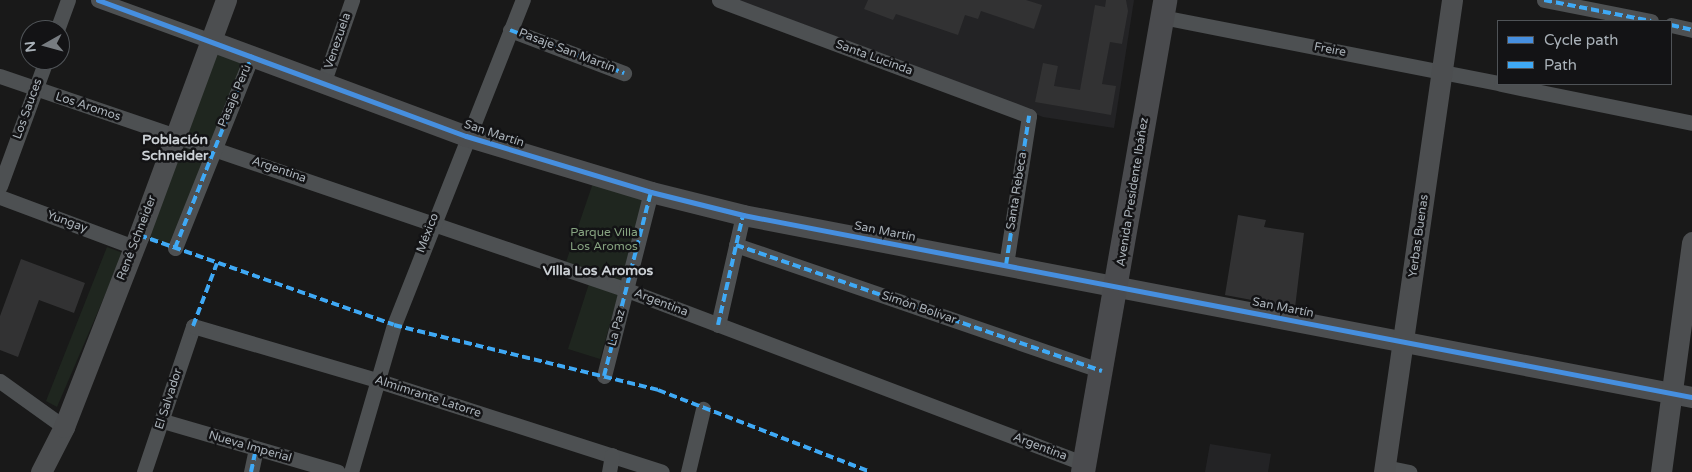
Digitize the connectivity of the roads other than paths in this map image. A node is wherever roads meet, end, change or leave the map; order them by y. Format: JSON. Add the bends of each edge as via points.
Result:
{"nodes":[{"id":1,"x":68,"y":0,"type":"edge"},
{"id":2,"x":98,"y":0,"type":"edge"},
{"id":3,"x":226,"y":0,"type":"edge"},
{"id":4,"x":352,"y":0,"type":"edge"},
{"id":5,"x":523,"y":0,"type":"edge"},
{"id":6,"x":720,"y":0,"type":"edge"},
{"id":7,"x":1452,"y":0,"type":"edge"},
{"id":8,"x":1544,"y":0,"type":"edge"},
{"id":9,"x":1163,"y":9,"type":"edge"},
{"id":10,"x":61,"y":20,"type":"edge"},
{"id":11,"x":1646,"y":20,"type":"edge"},
{"id":12,"x":1672,"y":25,"type":"edge"},
{"id":13,"x":510,"y":30,"type":"junction"},
{"id":14,"x":1692,"y":30,"type":"edge"},
{"id":15,"x":211,"y":41,"type":"junction"},
{"id":16,"x":252,"y":55,"type":"junction"},
{"id":17,"x":42,"y":70,"type":"edge"},
{"id":18,"x":1443,"y":72,"type":"junction"},
{"id":19,"x":624,"y":73,"type":"dead end"},
{"id":20,"x":0,"y":76,"type":"edge"},
{"id":21,"x":324,"y":81,"type":"junction"},
{"id":22,"x":1497,"y":82,"type":"edge"},
{"id":23,"x":1510,"y":85,"type":"edge"},
{"id":24,"x":35,"y":90,"type":"junction"},
{"id":25,"x":1029,"y":116,"type":"joint"},
{"id":26,"x":1692,"y":123,"type":"edge"},
{"id":27,"x":177,"y":136,"type":"junction"},
{"id":28,"x":466,"y":136,"type":"junction"},
{"id":29,"x":213,"y":148,"type":"junction"},
{"id":30,"x":0,"y":186,"type":"edge"},
{"id":31,"x":651,"y":192,"type":"junction"},
{"id":32,"x":0,"y":197,"type":"edge"},
{"id":33,"x":743,"y":214,"type":"junction"},
{"id":34,"x":431,"y":222,"type":"junction"},
{"id":35,"x":1692,"y":242,"type":"edge"},
{"id":36,"x":736,"y":245,"type":"junction"},
{"id":37,"x":134,"y":247,"type":"junction"},
{"id":38,"x":175,"y":248,"type":"dead end"},
{"id":39,"x":1006,"y":266,"type":"junction"},
{"id":40,"x":1117,"y":287,"type":"junction"},
{"id":41,"x":627,"y":290,"type":"junction"},
{"id":42,"x":718,"y":325,"type":"junction"},
{"id":43,"x":193,"y":326,"type":"joint"},
{"id":44,"x":1404,"y":342,"type":"junction"},
{"id":45,"x":1102,"y":371,"type":"junction"},
{"id":46,"x":604,"y":376,"type":"dead end"},
{"id":47,"x":376,"y":380,"type":"junction"},
{"id":48,"x":0,"y":381,"type":"edge"},
{"id":49,"x":1682,"y":395,"type":"edge"},
{"id":50,"x":703,"y":409,"type":"dead end"},
{"id":51,"x":162,"y":422,"type":"junction"},
{"id":52,"x":64,"y":427,"type":"junction"},
{"id":53,"x":256,"y":450,"type":"junction"},
{"id":54,"x":612,"y":455,"type":"junction"},
{"id":55,"x":1084,"y":468,"type":"edge"},
{"id":56,"x":1384,"y":470,"type":"edge"},
{"id":57,"x":41,"y":472,"type":"edge"},
{"id":58,"x":144,"y":472,"type":"edge"},
{"id":59,"x":251,"y":472,"type":"edge"},
{"id":60,"x":338,"y":472,"type":"edge"},
{"id":61,"x":351,"y":472,"type":"edge"},
{"id":62,"x":609,"y":472,"type":"edge"},
{"id":63,"x":662,"y":472,"type":"edge"},
{"id":64,"x":688,"y":472,"type":"edge"},
{"id":65,"x":1409,"y":472,"type":"edge"},
{"id":66,"x":1661,"y":472,"type":"edge"}],
"edges":[{"from":1,"to":10,"type":"street"},
{"from":2,"to":15,"type":"street","name":"San Martín"},
{"from":3,"to":15,"type":"street","name":"René Schneider"},
{"from":4,"to":21,"type":"street","name":"Venezuela"},
{"from":5,"to":13,"type":"street","name":"México"},
{"from":6,"to":25,"type":"street","name":"Santa Lucinda"},
{"from":7,"to":18,"type":"street","name":"Yerbas Buenas"},
{"from":8,"to":11,"type":"street"},
{"from":9,"to":18,"type":"street","name":"Freire"},
{"from":9,"to":40,"type":"main road","name":"Avenida Presidente Ibáñez"},
{"from":12,"to":14,"type":"street"},
{"from":13,"to":19,"type":"street","name":"Pasaje San Martín"},
{"from":13,"to":28,"type":"street","name":"México"},
{"from":15,"to":16,"type":"street","name":"San Martín"},
{"from":15,"to":27,"type":"street","name":"René Schneider"},
{"from":16,"to":21,"type":"street","name":"San Martín"},
{"from":16,"to":29,"type":"street","name":"Pasaje Perú"},
{"from":17,"to":24,"type":"street","name":"Los Sauces"},
{"from":18,"to":22,"type":"street","name":"Freire"},
{"from":18,"to":44,"type":"street","name":"Yerbas Buenas"},
{"from":20,"to":24,"type":"street","name":"Los Aromos"},
{"from":21,"to":28,"type":"street","name":"San Martín"},
{"from":23,"to":26,"type":"street","name":"Freire"},
{"from":24,"to":27,"type":"street","name":"Los Aromos"},
{"from":24,"to":30,"type":"street","name":"Los Sauces"},
{"from":25,"to":39,"type":"street","name":"Santa Rebeca"},
{"from":27,"to":29,"type":"street","name":"Argentina"},
{"from":27,"to":37,"type":"street","name":"René Schneider"},
{"from":28,"to":31,"type":"street","name":"San Martín"},
{"from":28,"to":34,"type":"street","name":"México"},
{"from":29,"to":34,"type":"street","name":"Argentina"},
{"from":29,"to":38,"type":"street","name":"Pasaje Perú"},
{"from":31,"to":33,"type":"street","name":"San Martín"},
{"from":31,"to":41,"type":"street","name":"La Paz"},
{"from":32,"to":37,"type":"street","name":"Yungay"},
{"from":33,"to":36,"type":"street"},
{"from":33,"to":39,"type":"street","name":"San Martín"},
{"from":34,"to":41,"type":"street","name":"Argentina"},
{"from":34,"to":47,"type":"street","name":"México"},
{"from":35,"to":49,"type":"street"},
{"from":36,"to":42,"type":"street"},
{"from":36,"to":45,"type":"street","name":"Simón Bolívar"},
{"from":37,"to":52,"type":"street","name":"René Schneider"},
{"from":39,"to":40,"type":"street","name":"San Martín"},
{"from":40,"to":44,"type":"street","name":"San Martín"},
{"from":40,"to":45,"type":"main road","name":"Avenida Presidente Ibáñez"},
{"from":41,"to":42,"type":"street","name":"Argentina"},
{"from":41,"to":46,"type":"street","name":"La Paz"},
{"from":42,"to":55,"type":"street","name":"Argentina"},
{"from":43,"to":47,"type":"street","name":"Almimrante Latorre"},
{"from":43,"to":51,"type":"street","name":"El Salvador"},
{"from":44,"to":49,"type":"street","name":"San Martín"},
{"from":44,"to":56,"type":"street","name":"Yerbas Buenas"},
{"from":45,"to":55,"type":"main road","name":"Avenida Presidente Ibáñez"},
{"from":47,"to":54,"type":"street","name":"Almimrante Latorre"},
{"from":47,"to":61,"type":"street","name":"México"},
{"from":48,"to":52,"type":"street"},
{"from":49,"to":66,"type":"street"},
{"from":50,"to":64,"type":"street"},
{"from":51,"to":53,"type":"street","name":"Nueva Imperial"},
{"from":51,"to":58,"type":"street","name":"El Salvador"},
{"from":52,"to":57,"type":"street","name":"René Schneider"},
{"from":53,"to":59,"type":"street"},
{"from":53,"to":60,"type":"street","name":"Nueva Imperial"},
{"from":54,"to":62,"type":"street"},
{"from":54,"to":63,"type":"street","name":"Almimrante Latorre"},
{"from":56,"to":65,"type":"street"}]}
